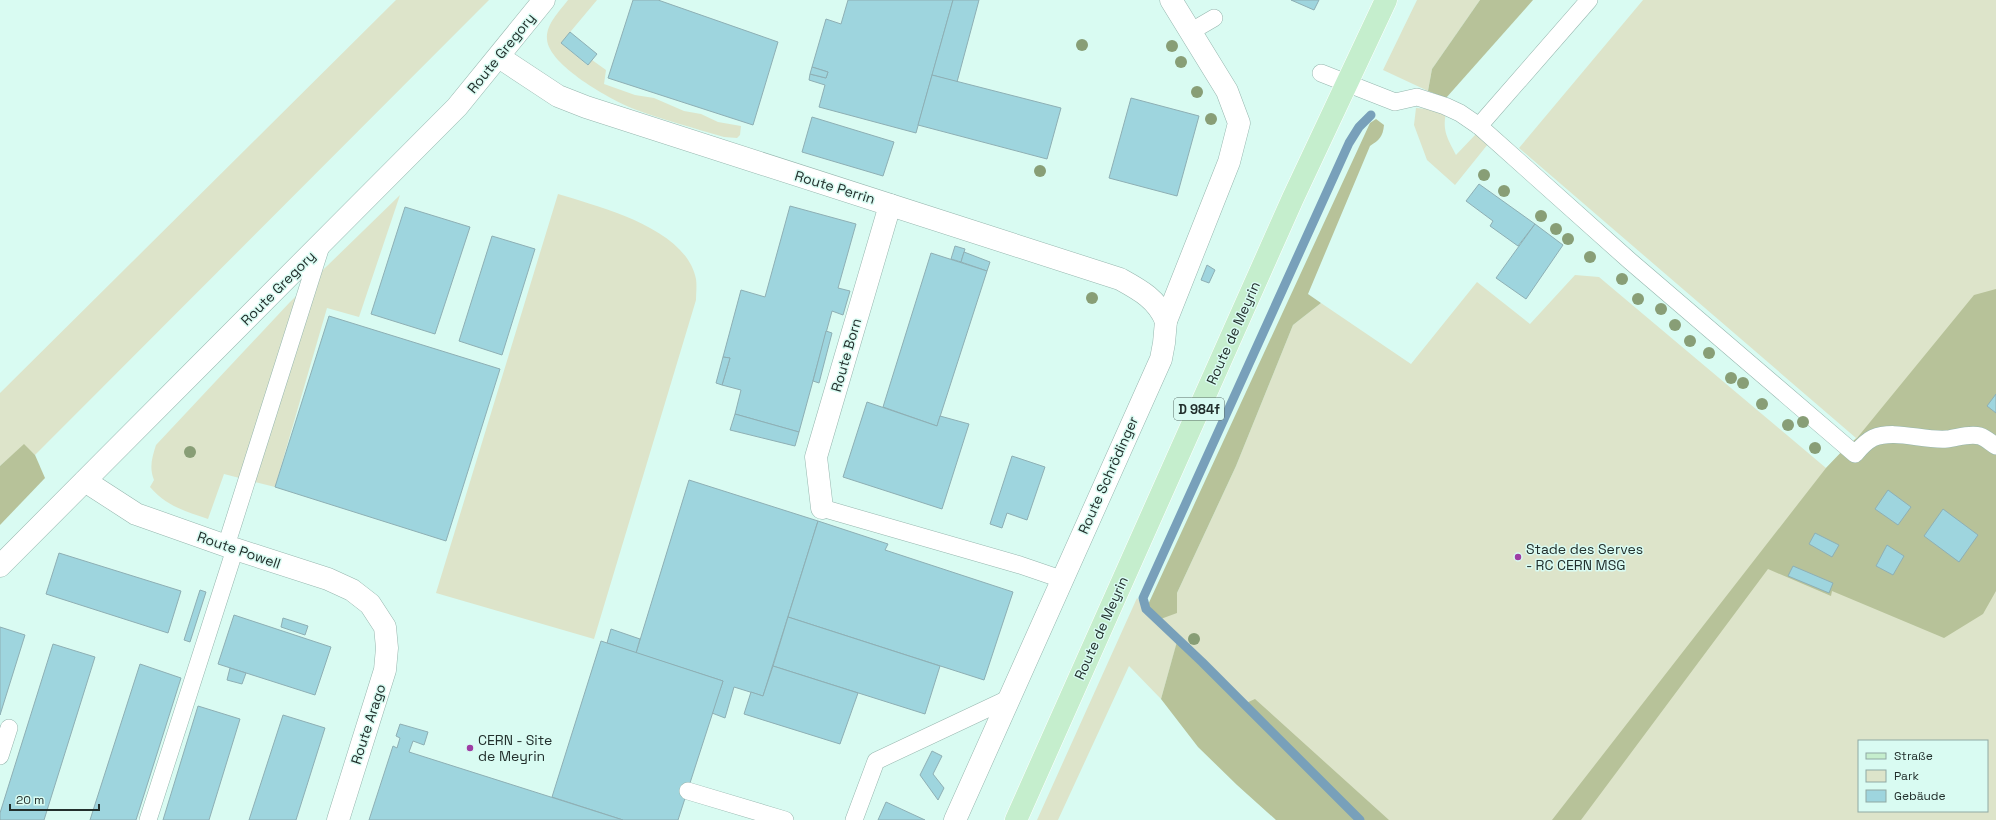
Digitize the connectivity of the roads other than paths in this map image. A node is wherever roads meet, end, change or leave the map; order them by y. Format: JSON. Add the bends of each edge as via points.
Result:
{"nodes":[{"id":1,"x":544,"y":0,"type":"edge"},
{"id":2,"x":1171,"y":0,"type":"edge"},
{"id":3,"x":1386,"y":0,"type":"edge"},
{"id":4,"x":1589,"y":0,"type":"edge"},
{"id":5,"x":1214,"y":18,"type":"dead end"},
{"id":6,"x":1190,"y":32,"type":"junction"},
{"id":7,"x":499,"y":56,"type":"junction"},
{"id":8,"x":1321,"y":73,"type":"dead end"},
{"id":9,"x":1347,"y":84,"type":"junction"},
{"id":10,"x":1479,"y":126,"type":"junction"},
{"id":11,"x":890,"y":205,"type":"junction"},
{"id":12,"x":323,"y":243,"type":"junction"},
{"id":13,"x":1166,"y":321,"type":"junction"},
{"id":14,"x":1996,"y":446,"type":"edge"},
{"id":15,"x":85,"y":481,"type":"junction"},
{"id":16,"x":822,"y":508,"type":"joint"},
{"id":17,"x":230,"y":548,"type":"junction"},
{"id":18,"x":0,"y":566,"type":"edge"},
{"id":19,"x":1061,"y":579,"type":"junction"},
{"id":20,"x":385,"y":627,"type":"joint"},
{"id":21,"x":1010,"y":698,"type":"junction"},
{"id":22,"x":9,"y":728,"type":"dead end"},
{"id":23,"x":0,"y":756,"type":"edge"},
{"id":24,"x":688,"y":791,"type":"dead end"},
{"id":25,"x":148,"y":820,"type":"edge"},
{"id":26,"x":338,"y":820,"type":"edge"},
{"id":27,"x":785,"y":820,"type":"edge"},
{"id":28,"x":854,"y":820,"type":"edge"},
{"id":29,"x":954,"y":820,"type":"edge"},
{"id":30,"x":1016,"y":820,"type":"edge"}],
"edges":[{"from":1,"to":7,"type":"street","name":"Route Gregory"},
{"from":2,"to":6,"type":"street"},
{"from":3,"to":9,"type":"main road","name":"Route de Meyrin","number":"D 984f"},
{"from":4,"to":10,"type":"lane"},
{"from":5,"to":6,"type":"lane"},
{"from":6,"to":13,"type":"street","name":"Route Schrödinger","via":[[1227,91],[1239,123],[1229,162]]},
{"from":7,"to":11,"type":"street","name":"Route Perrin","via":[[558,96],[586,107],[752,154]]},
{"from":7,"to":12,"type":"street","name":"Route Gregory","via":[[456,107]]},
{"from":8,"to":9,"type":"lane"},
{"from":9,"to":10,"type":"lane","via":[[1395,102],[1417,98],[1445,106]]},
{"from":9,"to":30,"type":"main road","name":"Route de Meyrin","number":"D 984f","via":[[1290,205]]},
{"from":10,"to":14,"type":"lane","via":[[1630,261],[1855,454],[1874,438],[1893,435],[1930,440],[1967,435],[1980,436]]},
{"from":11,"to":13,"type":"street","name":"Route Perrin","via":[[1120,279],[1143,292],[1162,312]]},
{"from":11,"to":16,"type":"street","name":"Route Born","via":[[816,457]]},
{"from":12,"to":15,"type":"street","name":"Route Gregory"},
{"from":12,"to":17,"type":"lane"},
{"from":13,"to":19,"type":"street","name":"Route Schrödinger","via":[[1161,359]]},
{"from":15,"to":17,"type":"street","name":"Route Powell","via":[[136,514]]},
{"from":15,"to":18,"type":"street","name":"Route Gregory"},
{"from":16,"to":19,"type":"lane"},
{"from":17,"to":20,"type":"street","name":"Route Powell","via":[[328,579],[352,590],[370,604]]},
{"from":17,"to":25,"type":"lane"},
{"from":19,"to":21,"type":"street","name":"Route Schrödinger"},
{"from":20,"to":26,"type":"street","name":"Route Arago","via":[[385,670]]},
{"from":21,"to":28,"type":"lane","via":[[876,761]]},
{"from":21,"to":29,"type":"street","name":"Route Schrödinger"},
{"from":22,"to":23,"type":"lane"},
{"from":24,"to":27,"type":"lane"}]}
